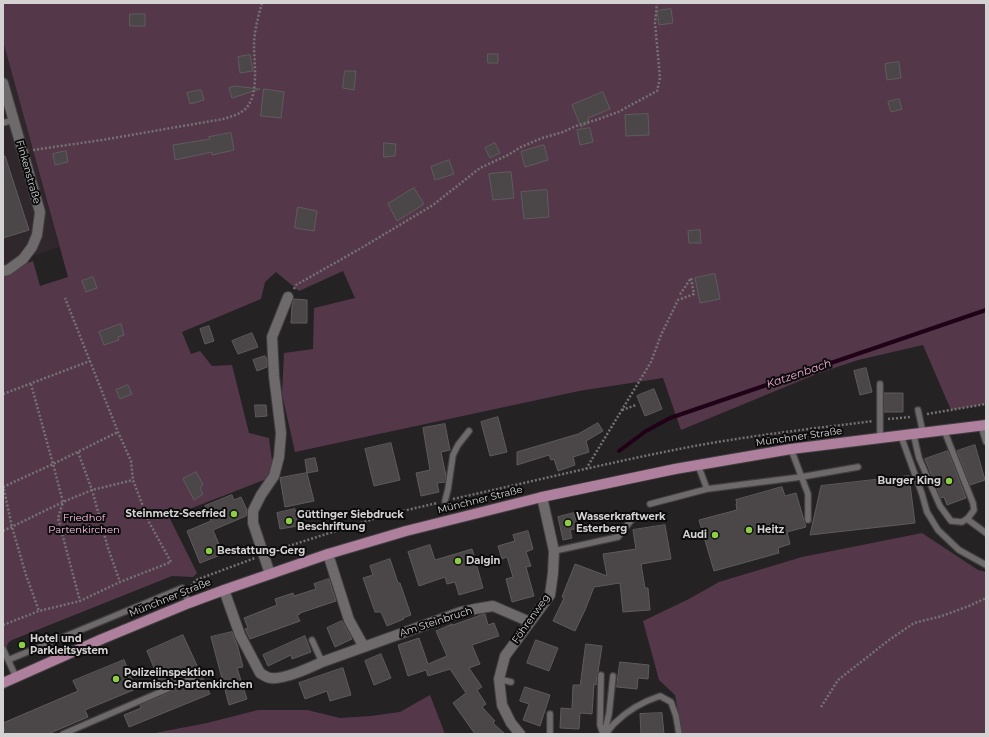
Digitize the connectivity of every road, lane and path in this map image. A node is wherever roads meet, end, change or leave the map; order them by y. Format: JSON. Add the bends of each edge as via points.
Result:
{"nodes":[{"id":1,"x":262,"y":3,"type":"edge"},
{"id":2,"x":657,"y":3,"type":"edge"},
{"id":3,"x":3,"y":83,"type":"edge"},
{"id":4,"x":13,"y":120,"type":"junction"},
{"id":5,"x":3,"y":122,"type":"edge"},
{"id":6,"x":22,"y":152,"type":"junction"},
{"id":7,"x":3,"y":272,"type":"edge"},
{"id":8,"x":679,"y":296,"type":"dead end"},
{"id":9,"x":65,"y":298,"type":"dead end"},
{"id":10,"x":288,"y":298,"type":"joint"},
{"id":11,"x":90,"y":361,"type":"junction"},
{"id":12,"x":31,"y":384,"type":"junction"},
{"id":13,"x":880,"y":384,"type":"dead end"},
{"id":14,"x":3,"y":394,"type":"edge"},
{"id":15,"x":636,"y":405,"type":"dead end"},
{"id":16,"x":621,"y":410,"type":"junction"},
{"id":17,"x":918,"y":410,"type":"dead end"},
{"id":18,"x":984,"y":425,"type":"edge"},
{"id":19,"x":944,"y":430,"type":"junction"},
{"id":20,"x":469,"y":431,"type":"dead end"},
{"id":21,"x":118,"y":432,"type":"junction"},
{"id":22,"x":919,"y":433,"type":"junction"},
{"id":23,"x":900,"y":436,"type":"junction"},
{"id":24,"x":880,"y":438,"type":"junction"},
{"id":25,"x":986,"y":442,"type":"edge"},
{"id":26,"x":791,"y":449,"type":"junction"},
{"id":27,"x":78,"y":452,"type":"junction"},
{"id":28,"x":53,"y":464,"type":"junction"},
{"id":29,"x":698,"y":465,"type":"junction"},
{"id":30,"x":858,"y":467,"type":"dead end"},
{"id":31,"x":586,"y":469,"type":"dead end"},
{"id":32,"x":800,"y":476,"type":"junction"},
{"id":33,"x":133,"y":480,"type":"junction"},
{"id":34,"x":3,"y":487,"type":"edge"},
{"id":35,"x":707,"y":489,"type":"junction"},
{"id":36,"x":92,"y":490,"type":"junction"},
{"id":37,"x":542,"y":497,"type":"junction"},
{"id":38,"x":445,"y":501,"type":"dead end"},
{"id":39,"x":63,"y":502,"type":"junction"},
{"id":40,"x":650,"y":504,"type":"dead end"},
{"id":41,"x":633,"y":518,"type":"dead end"},
{"id":42,"x":967,"y":519,"type":"junction"},
{"id":43,"x":808,"y":520,"type":"dead end"},
{"id":44,"x":12,"y":527,"type":"junction"},
{"id":45,"x":3,"y":531,"type":"edge"},
{"id":46,"x":986,"y":533,"type":"edge"},
{"id":47,"x":554,"y":551,"type":"junction"},
{"id":48,"x":328,"y":554,"type":"junction"},
{"id":49,"x":986,"y":566,"type":"edge"},
{"id":50,"x":270,"y":574,"type":"junction"},
{"id":51,"x":120,"y":582,"type":"junction"},
{"id":52,"x":224,"y":590,"type":"junction"},
{"id":53,"x":986,"y":598,"type":"edge"},
{"id":54,"x":80,"y":601,"type":"junction"},
{"id":55,"x":189,"y":603,"type":"junction"},
{"id":56,"x":39,"y":611,"type":"junction"},
{"id":57,"x":530,"y":622,"type":"junction"},
{"id":58,"x":3,"y":625,"type":"edge"},
{"id":59,"x":312,"y":640,"type":"dead end"},
{"id":60,"x":364,"y":647,"type":"junction"},
{"id":61,"x":3,"y":649,"type":"edge"},
{"id":62,"x":8,"y":660,"type":"junction"},
{"id":63,"x":322,"y":662,"type":"junction"},
{"id":64,"x":601,"y":675,"type":"dead end"},
{"id":65,"x":613,"y":676,"type":"dead end"},
{"id":66,"x":16,"y":677,"type":"junction"},
{"id":67,"x":193,"y":678,"type":"dead end"},
{"id":68,"x":499,"y":679,"type":"junction"},
{"id":69,"x":512,"y":682,"type":"dead end"},
{"id":70,"x":3,"y":683,"type":"edge"},
{"id":71,"x":822,"y":706,"type":"dead end"},
{"id":72,"x":550,"y":714,"type":"dead end"},
{"id":73,"x":63,"y":734,"type":"edge"},
{"id":74,"x":520,"y":734,"type":"edge"},
{"id":75,"x":550,"y":734,"type":"edge"},
{"id":76,"x":604,"y":734,"type":"edge"},
{"id":77,"x":680,"y":734,"type":"edge"}],
"edges":[{"from":1,"to":6,"type":"path","via":[[254,44],[253,94],[249,104],[236,115]]},
{"from":2,"to":10,"type":"path","via":[[655,23],[660,78],[657,91],[618,112],[542,138],[480,168],[432,205],[296,285]]},
{"from":3,"to":4,"type":"street","name":"Finkenstraße"},
{"from":4,"to":5,"type":"lane"},
{"from":4,"to":6,"type":"street","name":"Finkenstraße"},
{"from":6,"to":7,"type":"street","name":"Finkenstraße","via":[[40,212],[38,230],[32,247],[23,259]]},
{"from":8,"to":16,"type":"path","via":[[691,278],[694,294],[678,300],[651,362]]},
{"from":9,"to":11,"type":"path"},
{"from":10,"to":50,"type":"street","via":[[272,337],[281,433],[279,457],[274,476],[253,511],[253,523]]},
{"from":11,"to":12,"type":"path"},
{"from":11,"to":21,"type":"path"},
{"from":12,"to":14,"type":"path"},
{"from":12,"to":28,"type":"path"},
{"from":13,"to":24,"type":"lane"},
{"from":15,"to":16,"type":"path"},
{"from":16,"to":31,"type":"path"},
{"from":17,"to":22,"type":"lane"},
{"from":18,"to":19,"type":"main road","name":"Münchner Straße"},
{"from":18,"to":25,"type":"lane"},
{"from":19,"to":22,"type":"main road","name":"Münchner Straße"},
{"from":19,"to":42,"type":"lane","via":[[973,503],[974,510]]},
{"from":20,"to":38,"type":"lane","via":[[453,455]]},
{"from":21,"to":27,"type":"path"},
{"from":21,"to":33,"type":"path","via":[[131,460]]},
{"from":22,"to":23,"type":"main road","name":"Münchner Straße"},
{"from":22,"to":42,"type":"lane","via":[[914,441],[940,506],[951,521],[962,522]]},
{"from":23,"to":24,"type":"main road","name":"Münchner Straße"},
{"from":23,"to":49,"type":"lane","via":[[927,512],[938,530],[959,550]]},
{"from":24,"to":26,"type":"main road","name":"Münchner Straße"},
{"from":26,"to":29,"type":"main road","name":"Münchner Straße"},
{"from":26,"to":32,"type":"lane"},
{"from":27,"to":28,"type":"path"},
{"from":27,"to":36,"type":"path"},
{"from":28,"to":34,"type":"path"},
{"from":28,"to":39,"type":"path"},
{"from":29,"to":35,"type":"lane"},
{"from":29,"to":37,"type":"main road","name":"Münchner Straße"},
{"from":30,"to":32,"type":"lane"},
{"from":32,"to":35,"type":"lane"},
{"from":32,"to":43,"type":"lane","via":[[808,494]]},
{"from":33,"to":36,"type":"path"},
{"from":33,"to":51,"type":"path","via":[[150,522],[171,562]]},
{"from":34,"to":44,"type":"path"},
{"from":35,"to":40,"type":"lane"},
{"from":36,"to":39,"type":"path"},
{"from":36,"to":51,"type":"path"},
{"from":37,"to":47,"type":"street","name":"Föhrenweg"},
{"from":37,"to":48,"type":"main road","name":"Münchner Straße","via":[[406,531]]},
{"from":39,"to":44,"type":"path"},
{"from":39,"to":54,"type":"path","via":[[58,518]]},
{"from":41,"to":47,"type":"lane","via":[[618,536]]},
{"from":42,"to":46,"type":"lane"},
{"from":44,"to":45,"type":"path"},
{"from":44,"to":56,"type":"path"},
{"from":47,"to":57,"type":"street","name":"Föhrenweg","via":[[550,595]]},
{"from":48,"to":50,"type":"main road","name":"Münchner Straße"},
{"from":48,"to":60,"type":"street","via":[[349,620]]},
{"from":50,"to":52,"type":"main road","name":"Münchner Straße"},
{"from":51,"to":54,"type":"path"},
{"from":52,"to":55,"type":"main road","name":"Münchner Straße"},
{"from":52,"to":63,"type":"street","name":"Am Steinbruch","via":[[240,635],[260,674],[272,678],[285,677]]},
{"from":53,"to":71,"type":"path","via":[[942,616],[914,623],[838,680]]},
{"from":54,"to":56,"type":"path"},
{"from":55,"to":62,"type":"lane","via":[[182,588]]},
{"from":55,"to":66,"type":"main road","name":"Münchner Straße"},
{"from":56,"to":58,"type":"path"},
{"from":57,"to":60,"type":"street","name":"Am Steinbruch","via":[[493,606],[461,612]]},
{"from":57,"to":68,"type":"street","name":"Föhrenweg","via":[[505,656]]},
{"from":59,"to":63,"type":"lane"},
{"from":60,"to":63,"type":"street","name":"Am Steinbruch"},
{"from":61,"to":62,"type":"lane"},
{"from":62,"to":66,"type":"lane"},
{"from":64,"to":76,"type":"lane","via":[[600,725]]},
{"from":65,"to":76,"type":"lane"},
{"from":66,"to":70,"type":"main road","name":"Münchner Straße"},
{"from":67,"to":73,"type":"lane"},
{"from":68,"to":69,"type":"lane"},
{"from":68,"to":74,"type":"street","name":"Föhrenweg","via":[[502,705]]},
{"from":72,"to":75,"type":"lane"},
{"from":76,"to":77,"type":"lane","via":[[632,709],[660,696],[671,702]]}]}
